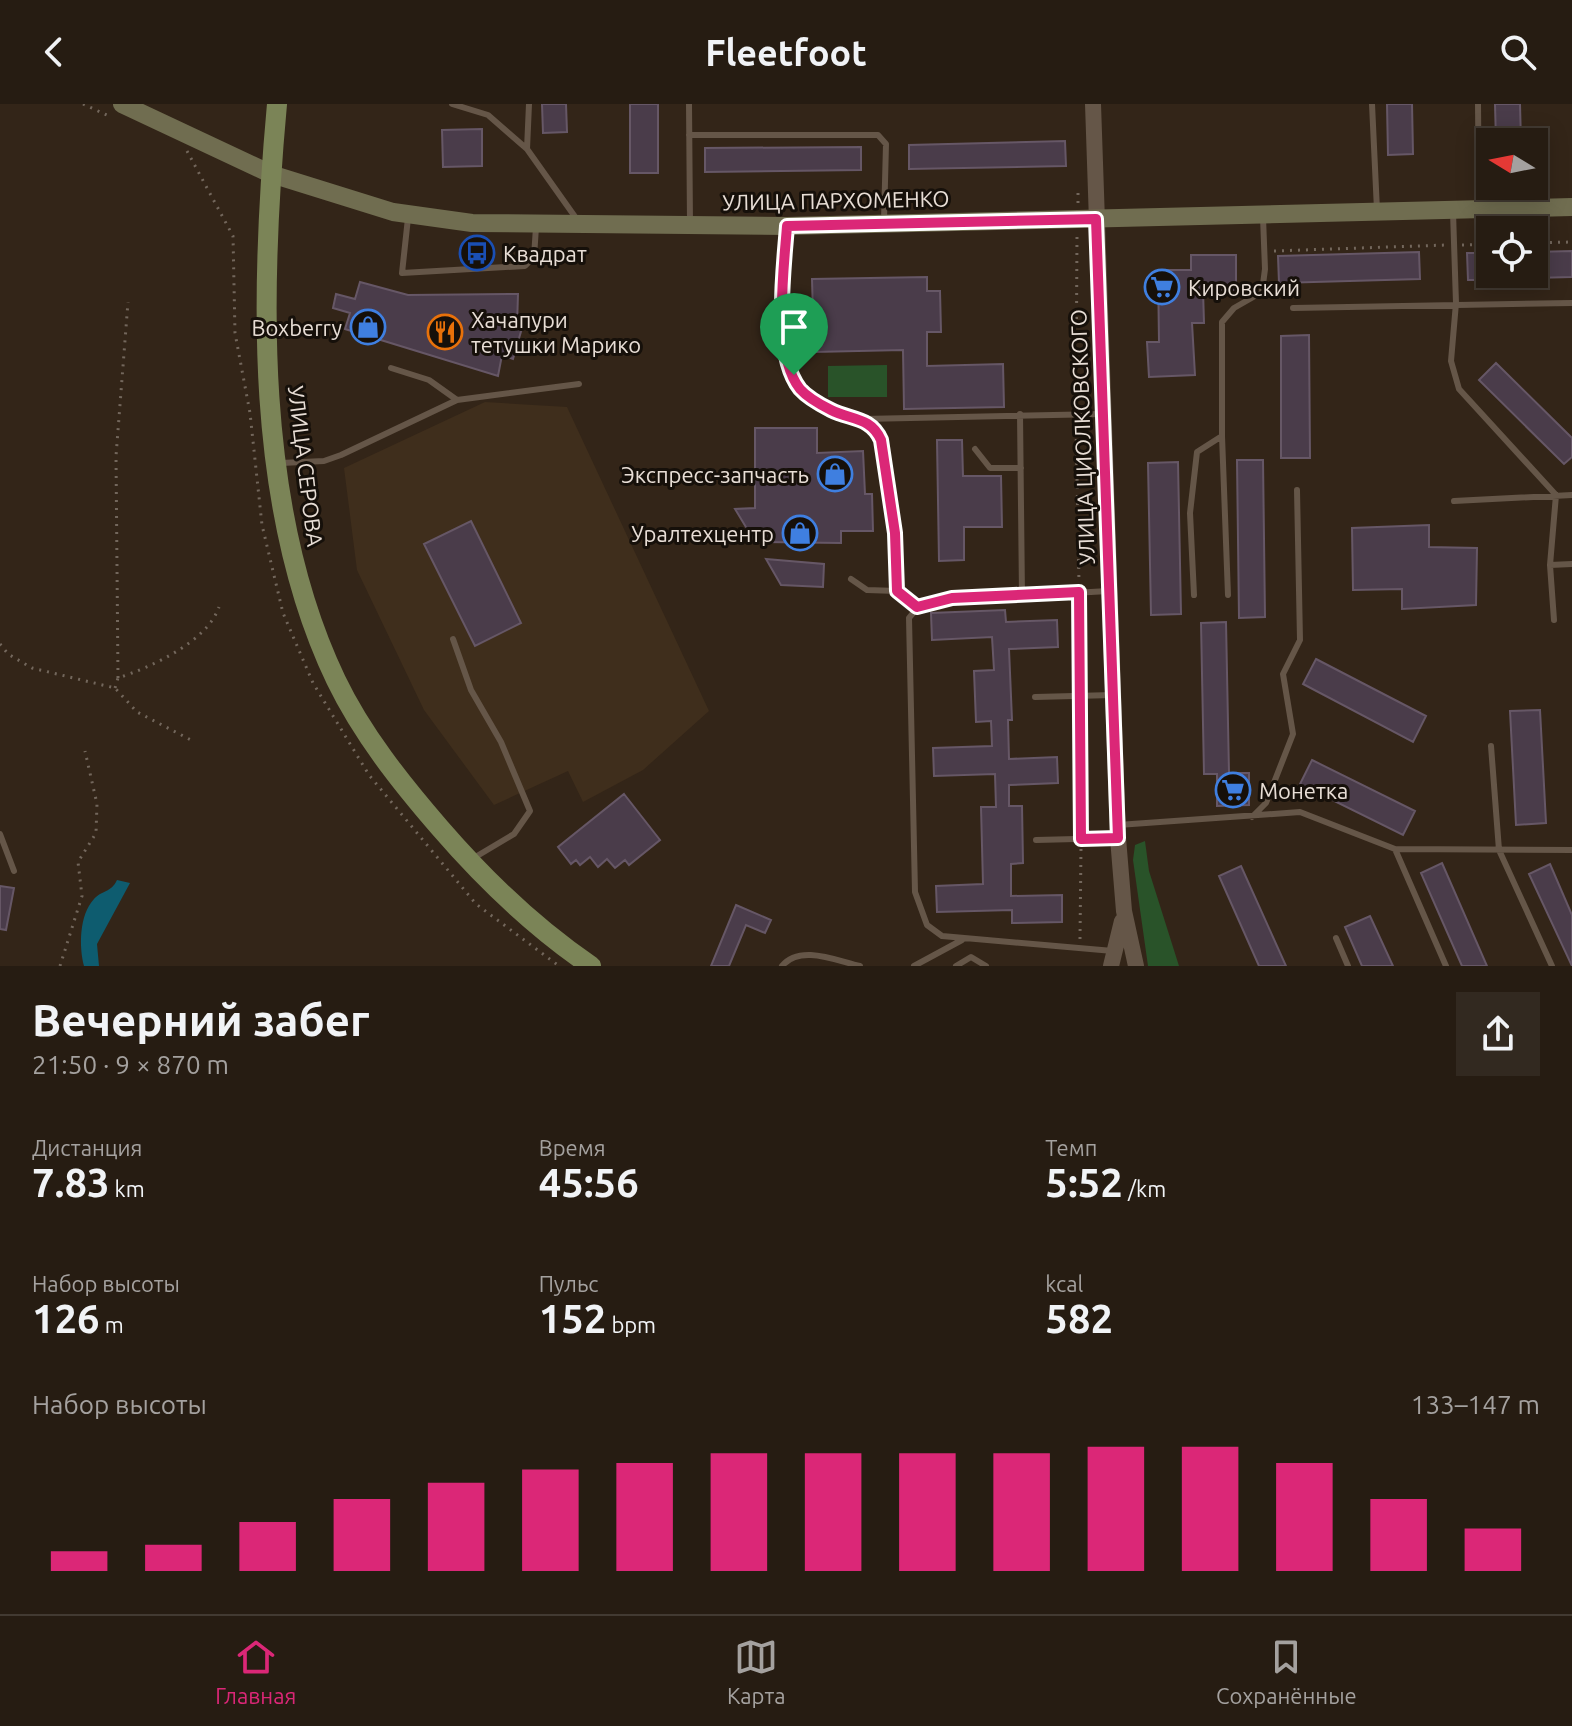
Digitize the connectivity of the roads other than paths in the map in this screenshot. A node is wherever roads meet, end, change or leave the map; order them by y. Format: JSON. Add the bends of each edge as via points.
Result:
{"nodes":[{"id":1,"x":122,"y":104,"type":"edge"},
{"id":2,"x":277,"y":104,"type":"edge"},
{"id":3,"x":452,"y":104,"type":"edge"},
{"id":4,"x":529,"y":104,"type":"edge"},
{"id":5,"x":689,"y":104,"type":"edge"},
{"id":6,"x":1093,"y":104,"type":"edge"},
{"id":7,"x":1372,"y":104,"type":"edge"},
{"id":8,"x":1478,"y":104,"type":"edge"},
{"id":9,"x":689,"y":135,"type":"junction"},
{"id":10,"x":527,"y":149,"type":"junction"},
{"id":11,"x":271,"y":174,"type":"junction"},
{"id":12,"x":1572,"y":207,"type":"edge"},
{"id":13,"x":1479,"y":208,"type":"junction"},
{"id":14,"x":1453,"y":209,"type":"junction"},
{"id":15,"x":1377,"y":210,"type":"junction"},
{"id":16,"x":1263,"y":214,"type":"junction"},
{"id":17,"x":408,"y":215,"type":"junction"},
{"id":18,"x":1087,"y":219,"type":"junction"},
{"id":19,"x":536,"y":223,"type":"junction"},
{"id":20,"x":884,"y":223,"type":"junction"},
{"id":21,"x":580,"y":224,"type":"junction"},
{"id":22,"x":787,"y":226,"type":"junction"},
{"id":23,"x":690,"y":227,"type":"junction"},
{"id":24,"x":1456,"y":303,"type":"junction"},
{"id":25,"x":1572,"y":303,"type":"edge"},
{"id":26,"x":1293,"y":308,"type":"dead end"},
{"id":27,"x":391,"y":368,"type":"dead end"},
{"id":28,"x":579,"y":384,"type":"dead end"},
{"id":29,"x":457,"y":400,"type":"junction"},
{"id":30,"x":1020,"y":414,"type":"junction"},
{"id":31,"x":1103,"y":414,"type":"junction"},
{"id":32,"x":861,"y":419,"type":"junction"},
{"id":33,"x":1222,"y":436,"type":"junction"},
{"id":34,"x":975,"y":449,"type":"dead end"},
{"id":35,"x":277,"y":463,"type":"junction"},
{"id":36,"x":1021,"y":468,"type":"junction"},
{"id":37,"x":1297,"y":490,"type":"dead end"},
{"id":38,"x":1556,"y":495,"type":"junction"},
{"id":39,"x":1572,"y":495,"type":"edge"},
{"id":40,"x":1454,"y":501,"type":"dead end"},
{"id":41,"x":1572,"y":564,"type":"edge"},
{"id":42,"x":1550,"y":565,"type":"junction"},
{"id":43,"x":851,"y":579,"type":"dead end"},
{"id":44,"x":1110,"y":590,"type":"junction"},
{"id":45,"x":897,"y":591,"type":"junction"},
{"id":46,"x":1194,"y":595,"type":"dead end"},
{"id":47,"x":1228,"y":595,"type":"dead end"},
{"id":48,"x":1022,"y":596,"type":"junction"},
{"id":49,"x":917,"y":607,"type":"junction"},
{"id":50,"x":1554,"y":620,"type":"dead end"},
{"id":51,"x":453,"y":639,"type":"dead end"},
{"id":52,"x":1113,"y":695,"type":"junction"},
{"id":53,"x":1035,"y":697,"type":"dead end"},
{"id":54,"x":1491,"y":746,"type":"dead end"},
{"id":55,"x":1252,"y":817,"type":"junction"},
{"id":56,"x":1118,"y":832,"type":"junction"},
{"id":57,"x":0,"y":834,"type":"edge"},
{"id":58,"x":1036,"y":840,"type":"dead end"},
{"id":59,"x":1395,"y":849,"type":"junction"},
{"id":60,"x":1499,"y":850,"type":"junction"},
{"id":61,"x":1572,"y":850,"type":"edge"},
{"id":62,"x":469,"y":861,"type":"junction"},
{"id":63,"x":14,"y":871,"type":"dead end"},
{"id":64,"x":1124,"y":911,"type":"junction"},
{"id":65,"x":1336,"y":938,"type":"dead end"},
{"id":66,"x":962,"y":940,"type":"junction"},
{"id":67,"x":1114,"y":958,"type":"edge"},
{"id":68,"x":591,"y":966,"type":"edge"},
{"id":69,"x":782,"y":966,"type":"edge"},
{"id":70,"x":860,"y":966,"type":"edge"},
{"id":71,"x":914,"y":966,"type":"edge"},
{"id":72,"x":956,"y":966,"type":"edge"},
{"id":73,"x":986,"y":966,"type":"edge"},
{"id":74,"x":1136,"y":966,"type":"edge"},
{"id":75,"x":1348,"y":966,"type":"edge"},
{"id":76,"x":1446,"y":966,"type":"edge"},
{"id":77,"x":1552,"y":966,"type":"edge"}],
"edges":[{"from":1,"to":11,"type":"main road","name":"УЛИЦА ПАРХОМЕНКО"},
{"from":2,"to":11,"type":"main road","name":"УЛИЦА СЕРОВА"},
{"from":3,"to":10,"type":"lane","via":[[488,115]]},
{"from":4,"to":10,"type":"lane"},
{"from":5,"to":9,"type":"lane"},
{"from":6,"to":18,"type":"street","name":"УЛИЦА ЦИОЛКОВСКОГО"},
{"from":7,"to":15,"type":"lane"},
{"from":8,"to":13,"type":"lane"},
{"from":9,"to":20,"type":"lane","via":[[878,135],[886,144]]},
{"from":9,"to":23,"type":"lane"},
{"from":10,"to":21,"type":"lane"},
{"from":11,"to":17,"type":"main road","name":"УЛИЦА ПАРХОМЕНКО"},
{"from":11,"to":35,"type":"main road","name":"УЛИЦА СЕРОВА","via":[[266,320]]},
{"from":12,"to":13,"type":"main road","name":"УЛИЦА ПАРХОМЕНКО"},
{"from":13,"to":14,"type":"main road","name":"УЛИЦА ПАРХОМЕНКО"},
{"from":14,"to":15,"type":"main road","name":"УЛИЦА ПАРХОМЕНКО"},
{"from":14,"to":24,"type":"lane"},
{"from":15,"to":16,"type":"main road","name":"УЛИЦА ПАРХОМЕНКО"},
{"from":16,"to":18,"type":"main road","name":"УЛИЦА ПАРХОМЕНКО"},
{"from":16,"to":33,"type":"lane","via":[[1262,292],[1222,322]]},
{"from":17,"to":19,"type":"main road","name":"УЛИЦА ПАРХОМЕНКО"},
{"from":17,"to":19,"type":"lane","via":[[402,273],[525,266],[534,257]]},
{"from":18,"to":20,"type":"main road","name":"УЛИЦА ПАРХОМЕНКО"},
{"from":18,"to":31,"type":"street","name":"УЛИЦА ЦИОЛКОВСКОГО"},
{"from":19,"to":21,"type":"main road","name":"УЛИЦА ПАРХОМЕНКО"},
{"from":20,"to":22,"type":"main road","name":"УЛИЦА ПАРХОМЕНКО"},
{"from":21,"to":23,"type":"main road","name":"УЛИЦА ПАРХОМЕНКО"},
{"from":22,"to":23,"type":"main road","name":"УЛИЦА ПАРХОМЕНКО"},
{"from":22,"to":32,"type":"lane","via":[[781,308],[794,375],[800,389],[817,403]]},
{"from":24,"to":25,"type":"lane"},
{"from":24,"to":26,"type":"lane"},
{"from":24,"to":38,"type":"lane","via":[[1451,361],[1455,383]]},
{"from":27,"to":29,"type":"lane","via":[[429,380]]},
{"from":28,"to":29,"type":"lane"},
{"from":29,"to":35,"type":"lane","via":[[324,461]]},
{"from":30,"to":31,"type":"lane"},
{"from":30,"to":32,"type":"lane"},
{"from":30,"to":36,"type":"lane"},
{"from":31,"to":44,"type":"street","name":"УЛИЦА ЦИОЛКОВСКОГО"},
{"from":32,"to":45,"type":"lane","via":[[881,440],[895,533]]},
{"from":33,"to":46,"type":"lane","via":[[1197,452],[1192,474]]},
{"from":33,"to":47,"type":"lane"},
{"from":34,"to":36,"type":"lane","via":[[990,468]]},
{"from":35,"to":62,"type":"main road","name":"УЛИЦА СЕРОВА","via":[[302,589],[336,680],[391,770]]},
{"from":36,"to":48,"type":"lane"},
{"from":37,"to":55,"type":"lane","via":[[1300,640],[1283,674],[1293,734],[1266,803]]},
{"from":38,"to":39,"type":"lane"},
{"from":38,"to":40,"type":"lane"},
{"from":38,"to":42,"type":"lane"},
{"from":41,"to":42,"type":"lane"},
{"from":42,"to":50,"type":"lane"},
{"from":43,"to":45,"type":"lane","via":[[867,590]]},
{"from":44,"to":48,"type":"lane"},
{"from":44,"to":52,"type":"street","name":"УЛИЦА ЦИОЛКОВСКОГО"},
{"from":45,"to":49,"type":"lane"},
{"from":48,"to":49,"type":"lane","via":[[952,598]]},
{"from":49,"to":66,"type":"lane","via":[[909,618],[907,644],[915,892],[933,933]]},
{"from":51,"to":62,"type":"lane","via":[[471,690],[501,742],[530,811],[514,834]]},
{"from":52,"to":53,"type":"lane"},
{"from":52,"to":56,"type":"street","name":"УЛИЦА ЦИОЛКОВСКОГО"},
{"from":54,"to":60,"type":"lane"},
{"from":55,"to":56,"type":"lane"},
{"from":55,"to":59,"type":"lane","via":[[1300,812]]},
{"from":56,"to":58,"type":"lane"},
{"from":56,"to":64,"type":"street","name":"УЛИЦА ЦИОЛКОВСКОГО"},
{"from":57,"to":63,"type":"lane"},
{"from":59,"to":60,"type":"lane"},
{"from":59,"to":76,"type":"lane"},
{"from":60,"to":61,"type":"lane"},
{"from":60,"to":77,"type":"lane"},
{"from":62,"to":68,"type":"main road","name":"УЛИЦА СЕРОВА"},
{"from":64,"to":67,"type":"street","name":"УЛИЦА ЦИОЛКОВСКОГО"},
{"from":64,"to":74,"type":"street","name":"УЛИЦА ЦИОЛКОВСКОГО"},
{"from":65,"to":75,"type":"lane"},
{"from":66,"to":67,"type":"lane","via":[[1080,949]]},
{"from":66,"to":71,"type":"lane"},
{"from":69,"to":70,"type":"lane","via":[[807,954]]},
{"from":72,"to":73,"type":"lane","via":[[971,957]]}]}
